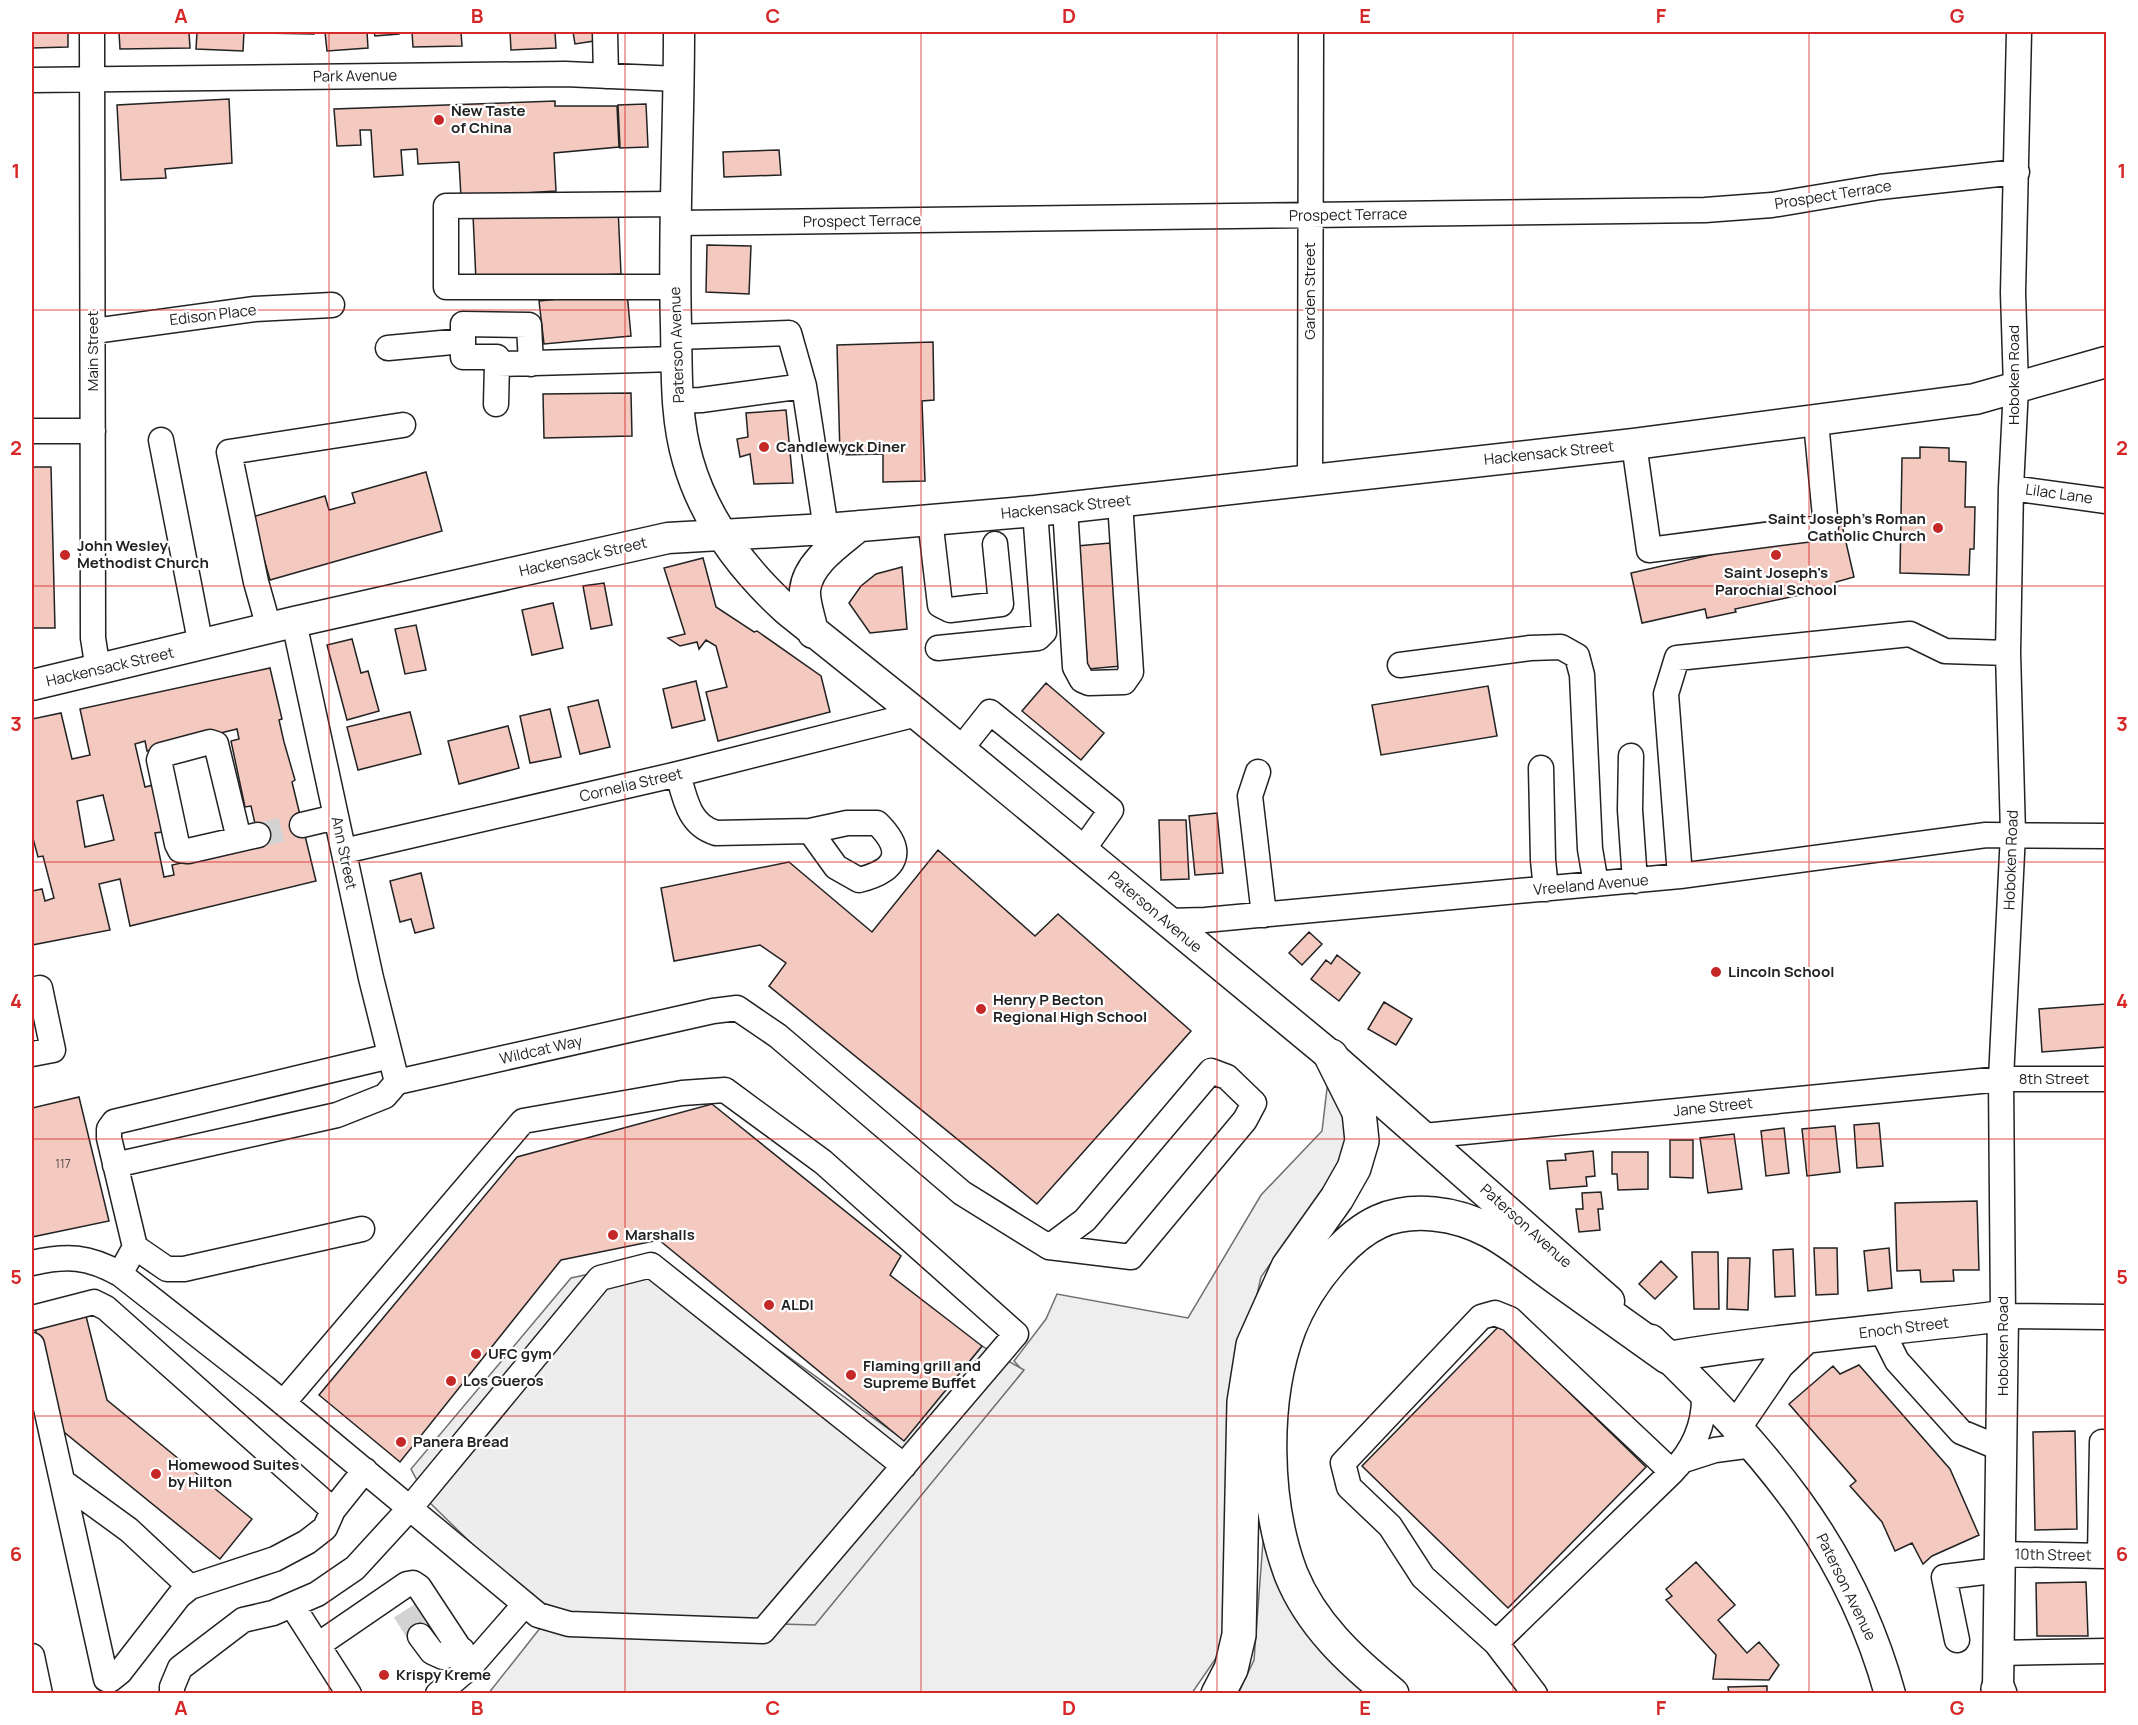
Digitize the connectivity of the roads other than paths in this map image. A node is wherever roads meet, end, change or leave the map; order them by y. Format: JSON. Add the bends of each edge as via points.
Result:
{"nodes":[{"id":1,"x":92,"y":32,"type":"edge"},
{"id":2,"x":606,"y":32,"type":"edge"},
{"id":3,"x":679,"y":32,"type":"edge"},
{"id":4,"x":1311,"y":32,"type":"edge"},
{"id":5,"x":2019,"y":32,"type":"edge"},
{"id":6,"x":606,"y":76,"type":"junction"},
{"id":7,"x":92,"y":79,"type":"junction"},
{"id":8,"x":679,"y":79,"type":"junction"},
{"id":9,"x":32,"y":80,"type":"edge"},
{"id":10,"x":2017,"y":172,"type":"junction"},
{"id":11,"x":676,"y":214,"type":"junction"},
{"id":12,"x":1310,"y":215,"type":"junction"},
{"id":13,"x":675,"y":287,"type":"junction"},
{"id":14,"x":332,"y":305,"type":"dead end"},
{"id":15,"x":94,"y":331,"type":"junction"},
{"id":16,"x":463,"y":341,"type":"junction"},
{"id":17,"x":388,"y":348,"type":"dead end"},
{"id":18,"x":676,"y":348,"type":"junction"},
{"id":19,"x":2106,"y":362,"type":"edge"},
{"id":20,"x":497,"y":364,"type":"junction"},
{"id":21,"x":531,"y":364,"type":"junction"},
{"id":22,"x":804,"y":386,"type":"junction"},
{"id":23,"x":2016,"y":387,"type":"junction"},
{"id":24,"x":677,"y":401,"type":"junction"},
{"id":25,"x":496,"y":404,"type":"dead end"},
{"id":26,"x":1816,"y":422,"type":"junction"},
{"id":27,"x":404,"y":425,"type":"dead end"},
{"id":28,"x":32,"y":431,"type":"edge"},
{"id":29,"x":93,"y":431,"type":"junction"},
{"id":30,"x":161,"y":440,"type":"dead end"},
{"id":31,"x":1634,"y":444,"type":"junction"},
{"id":32,"x":1310,"y":479,"type":"junction"},
{"id":33,"x":2011,"y":488,"type":"junction"},
{"id":34,"x":2106,"y":501,"type":"edge"},
{"id":35,"x":1120,"y":502,"type":"junction"},
{"id":36,"x":1065,"y":508,"type":"junction"},
{"id":37,"x":1035,"y":511,"type":"junction"},
{"id":38,"x":930,"y":519,"type":"junction"},
{"id":39,"x":859,"y":526,"type":"junction"},
{"id":40,"x":826,"y":529,"type":"junction"},
{"id":41,"x":721,"y":536,"type":"junction"},
{"id":42,"x":995,"y":544,"type":"dead end"},
{"id":43,"x":1042,"y":592,"type":"junction"},
{"id":44,"x":1002,"y":597,"type":"junction"},
{"id":45,"x":281,"y":625,"type":"junction"},
{"id":46,"x":813,"y":633,"type":"junction"},
{"id":47,"x":201,"y":646,"type":"junction"},
{"id":48,"x":938,"y":648,"type":"dead end"},
{"id":49,"x":2008,"y":653,"type":"junction"},
{"id":50,"x":1400,"y":665,"type":"dead end"},
{"id":51,"x":98,"y":670,"type":"junction"},
{"id":52,"x":32,"y":685,"type":"edge"},
{"id":53,"x":917,"y":714,"type":"junction"},
{"id":54,"x":960,"y":750,"type":"junction"},
{"id":55,"x":1631,"y":756,"type":"dead end"},
{"id":56,"x":1541,"y":768,"type":"dead end"},
{"id":57,"x":1258,"y":772,"type":"dead end"},
{"id":58,"x":678,"y":774,"type":"junction"},
{"id":59,"x":336,"y":817,"type":"junction"},
{"id":60,"x":302,"y":825,"type":"tunnel mouth"},
{"id":61,"x":810,"y":831,"type":"dead end"},
{"id":62,"x":2013,"y":833,"type":"junction"},
{"id":63,"x":2106,"y":836,"type":"edge"},
{"id":64,"x":248,"y":837,"type":"joint"},
{"id":65,"x":344,"y":851,"type":"junction"},
{"id":66,"x":1082,"y":851,"type":"junction"},
{"id":67,"x":1680,"y":876,"type":"junction"},
{"id":68,"x":1635,"y":881,"type":"junction"},
{"id":69,"x":1596,"y":884,"type":"junction"},
{"id":70,"x":1546,"y":889,"type":"junction"},
{"id":71,"x":1264,"y":915,"type":"junction"},
{"id":72,"x":1167,"y":921,"type":"junction"},
{"id":73,"x":32,"y":990,"type":"edge"},
{"id":74,"x":32,"y":1054,"type":"edge"},
{"id":75,"x":390,"y":1056,"type":"junction"},
{"id":76,"x":1331,"y":1056,"type":"junction"},
{"id":77,"x":2001,"y":1079,"type":"junction"},
{"id":78,"x":2106,"y":1079,"type":"edge"},
{"id":79,"x":398,"y":1082,"type":"junction"},
{"id":80,"x":1424,"y":1136,"type":"junction"},
{"id":81,"x":115,"y":1165,"type":"junction"},
{"id":82,"x":362,"y":1229,"type":"dead end"},
{"id":83,"x":135,"y":1247,"type":"junction"},
{"id":84,"x":1049,"y":1247,"type":"junction"},
{"id":85,"x":32,"y":1263,"type":"edge"},
{"id":86,"x":167,"y":1269,"type":"junction"},
{"id":87,"x":120,"y":1274,"type":"junction"},
{"id":88,"x":150,"y":1297,"type":"junction"},
{"id":89,"x":2004,"y":1316,"type":"junction"},
{"id":90,"x":2106,"y":1317,"type":"edge"},
{"id":91,"x":32,"y":1318,"type":"edge"},
{"id":92,"x":1882,"y":1331,"type":"junction"},
{"id":93,"x":1804,"y":1340,"type":"junction"},
{"id":94,"x":32,"y":1345,"type":"edge"},
{"id":95,"x":1668,"y":1357,"type":"junction"},
{"id":96,"x":1704,"y":1394,"type":"junction"},
{"id":97,"x":283,"y":1403,"type":"junction"},
{"id":98,"x":1745,"y":1436,"type":"junction"},
{"id":99,"x":2102,"y":1442,"type":"dead end"},
{"id":100,"x":2002,"y":1449,"type":"junction"},
{"id":101,"x":904,"y":1466,"type":"junction"},
{"id":102,"x":1678,"y":1466,"type":"junction"},
{"id":103,"x":364,"y":1470,"type":"junction"},
{"id":104,"x":63,"y":1482,"type":"junction"},
{"id":105,"x":410,"y":1508,"type":"junction"},
{"id":106,"x":333,"y":1510,"type":"junction"},
{"id":107,"x":2103,"y":1556,"type":"edge"},
{"id":108,"x":2000,"y":1562,"type":"junction"},
{"id":109,"x":190,"y":1587,"type":"junction"},
{"id":110,"x":525,"y":1604,"type":"junction"},
{"id":111,"x":292,"y":1605,"type":"junction"},
{"id":112,"x":420,"y":1636,"type":"tunnel mouth"},
{"id":113,"x":1957,"y":1640,"type":"dead end"},
{"id":114,"x":1496,"y":1643,"type":"junction"},
{"id":115,"x":318,"y":1645,"type":"junction"},
{"id":116,"x":2106,"y":1652,"type":"edge"},
{"id":117,"x":1998,"y":1653,"type":"junction"},
{"id":118,"x":32,"y":1656,"type":"edge"},
{"id":119,"x":466,"y":1658,"type":"junction"},
{"id":120,"x":2003,"y":1692,"type":"edge"},
{"id":121,"x":40,"y":1694,"type":"edge"},
{"id":122,"x":172,"y":1694,"type":"edge"},
{"id":123,"x":349,"y":1694,"type":"edge"},
{"id":124,"x":438,"y":1694,"type":"edge"},
{"id":125,"x":1218,"y":1694,"type":"edge"},
{"id":126,"x":1392,"y":1694,"type":"edge"},
{"id":127,"x":1535,"y":1694,"type":"edge"},
{"id":128,"x":1890,"y":1694,"type":"edge"}],
"edges":[{"from":1,"to":7,"type":"street","name":"Main Street"},
{"from":2,"to":6,"type":"street"},
{"from":3,"to":8,"type":"main road","name":"Paterson Avenue"},
{"from":4,"to":12,"type":"street","name":"Garden Street"},
{"from":5,"to":10,"type":"street","name":"Hoboken Road"},
{"from":6,"to":7,"type":"street","name":"Park Avenue"},
{"from":6,"to":8,"type":"street","name":"Park Avenue"},
{"from":7,"to":9,"type":"street","name":"Park Avenue"},
{"from":7,"to":15,"type":"street","name":"Main Street"},
{"from":8,"to":11,"type":"main road","name":"Paterson Avenue"},
{"from":10,"to":12,"type":"street","name":"Prospect Terrace","via":[[1880,187],[1772,205],[1705,210]]},
{"from":10,"to":23,"type":"street","name":"Hoboken Road","via":[[2013,293]]},
{"from":11,"to":12,"type":"street","name":"Prospect Terrace"},
{"from":11,"to":13,"type":"main road","name":"Paterson Avenue"},
{"from":11,"to":13,"type":"street","name":"Prospect Terrace","via":[[446,206],[446,287]]},
{"from":12,"to":32,"type":"street","name":"Garden Street"},
{"from":13,"to":18,"type":"main road","name":"Paterson Avenue"},
{"from":14,"to":15,"type":"street","name":"Edison Place","via":[[255,309]]},
{"from":15,"to":29,"type":"street","name":"Main Street"},
{"from":16,"to":17,"type":"street"},
{"from":16,"to":20,"type":"street","via":[[463,357],[497,357]]},
{"from":16,"to":21,"type":"street","via":[[463,324],[530,325]]},
{"from":18,"to":21,"type":"street"},
{"from":18,"to":22,"type":"street","via":[[789,333]]},
{"from":18,"to":24,"type":"main road","name":"Paterson Avenue"},
{"from":19,"to":23,"type":"main road","name":"Hackensack Street"},
{"from":20,"to":21,"type":"street"},
{"from":20,"to":25,"type":"street"},
{"from":22,"to":24,"type":"street"},
{"from":22,"to":40,"type":"street"},
{"from":23,"to":26,"type":"main road","name":"Hackensack Street","via":[[1975,399]]},
{"from":23,"to":33,"type":"street","name":"Hoboken Road"},
{"from":24,"to":41,"type":"main road","name":"Paterson Avenue","via":[[688,461]]},
{"from":26,"to":31,"type":"main road","name":"Hackensack Street"},
{"from":26,"to":31,"type":"street","via":[[1826,527],[1649,550]]},
{"from":27,"to":45,"type":"street","name":"Ann Street","via":[[229,452],[256,582]]},
{"from":28,"to":29,"type":"street"},
{"from":29,"to":51,"type":"street","name":"Main Street","via":[[93,638]]},
{"from":30,"to":47,"type":"street"},
{"from":31,"to":32,"type":"main road","name":"Hackensack Street"},
{"from":32,"to":35,"type":"main road","name":"Hackensack Street"},
{"from":33,"to":34,"type":"street","name":"Lilac Lane"},
{"from":33,"to":49,"type":"street","name":"Hoboken Road"},
{"from":35,"to":36,"type":"main road","name":"Hackensack Street"},
{"from":35,"to":36,"type":"street","via":[[1131,672],[1124,682],[1089,683],[1082,680],[1075,667]]},
{"from":36,"to":37,"type":"main road","name":"Hackensack Street"},
{"from":37,"to":38,"type":"main road","name":"Hackensack Street"},
{"from":37,"to":43,"type":"street"},
{"from":38,"to":39,"type":"main road","name":"Hackensack Street"},
{"from":38,"to":44,"type":"street","via":[[940,605],[950,610],[1001,604]]},
{"from":39,"to":40,"type":"main road","name":"Hackensack Street"},
{"from":39,"to":46,"type":"main road","via":[[827,553],[805,590]]},
{"from":40,"to":41,"type":"main road","name":"Hackensack Street"},
{"from":41,"to":45,"type":"main road","name":"Hackensack Street","via":[[668,538]]},
{"from":41,"to":46,"type":"main road","name":"Paterson Avenue","via":[[766,591]]},
{"from":42,"to":44,"type":"street"},
{"from":43,"to":44,"type":"street"},
{"from":43,"to":48,"type":"street","via":[[1044,632],[1038,638]]},
{"from":45,"to":47,"type":"main road","name":"Hackensack Street"},
{"from":45,"to":59,"type":"street","name":"Ann Street"},
{"from":46,"to":53,"type":"main road","name":"Paterson Avenue"},
{"from":47,"to":51,"type":"main road","name":"Hackensack Street"},
{"from":49,"to":62,"type":"street","name":"Hoboken Road"},
{"from":49,"to":67,"type":"street","via":[[1945,651],[1910,634],[1677,658],[1666,694]]},
{"from":50,"to":69,"type":"street","via":[[1530,648],[1561,647],[1577,656],[1582,675],[1590,849]]},
{"from":51,"to":52,"type":"main road","name":"Hackensack Street"},
{"from":53,"to":54,"type":"main road","name":"Paterson Avenue"},
{"from":53,"to":58,"type":"street","name":"Cornelia Street"},
{"from":54,"to":66,"type":"main road","name":"Paterson Avenue"},
{"from":54,"to":66,"type":"street","via":[[990,712],[1111,810]]},
{"from":55,"to":68,"type":"street"},
{"from":56,"to":70,"type":"street"},
{"from":57,"to":71,"type":"street","via":[[1250,796]]},
{"from":58,"to":61,"type":"street","via":[[691,815],[703,829],[716,833]]},
{"from":58,"to":65,"type":"street","name":"Cornelia Street"},
{"from":59,"to":60,"type":"street"},
{"from":59,"to":65,"type":"street","name":"Ann Street"},
{"from":62,"to":63,"type":"street","name":"Vreeland Avenue"},
{"from":62,"to":67,"type":"street","name":"Vreeland Avenue"},
{"from":62,"to":77,"type":"street","name":"Hoboken Road"},
{"from":64,"to":64,"type":"street","via":[[180,850],[161,771],[161,755],[210,742],[216,744]]},
{"from":65,"to":75,"type":"street","name":"Ann Street"},
{"from":66,"to":72,"type":"main road","name":"Paterson Avenue"},
{"from":67,"to":68,"type":"street","name":"Vreeland Avenue"},
{"from":68,"to":69,"type":"street","name":"Vreeland Avenue"},
{"from":69,"to":70,"type":"street","name":"Vreeland Avenue"},
{"from":70,"to":71,"type":"street","name":"Vreeland Avenue"},
{"from":71,"to":72,"type":"street","name":"Vreeland Avenue"},
{"from":72,"to":76,"type":"main road","name":"Paterson Avenue"},
{"from":73,"to":74,"type":"street","via":[[40,988],[53,1050]]},
{"from":75,"to":79,"type":"street","name":"Ann Street"},
{"from":75,"to":81,"type":"street","via":[[123,1118],[109,1129]]},
{"from":76,"to":80,"type":"main road","name":"Paterson Avenue"},
{"from":76,"to":125,"type":"highway","via":[[1359,1112],[1362,1141],[1354,1168],[1337,1197],[1288,1267],[1253,1345],[1244,1402],[1239,1635],[1231,1669]]},
{"from":77,"to":78,"type":"street","name":"8th Street"},
{"from":77,"to":80,"type":"street","name":"Jane Street"},
{"from":77,"to":89,"type":"street","name":"Hoboken Road"},
{"from":79,"to":81,"type":"street","via":[[385,1096],[337,1115]]},
{"from":79,"to":84,"type":"street","name":"Wildcat Way","via":[[737,1008],[778,1036],[962,1193]]},
{"from":80,"to":95,"type":"main road","name":"Paterson Avenue"},
{"from":81,"to":83,"type":"street"},
{"from":82,"to":86,"type":"street","via":[[200,1266]]},
{"from":83,"to":86,"type":"street"},
{"from":83,"to":87,"type":"street"},
{"from":84,"to":84,"type":"street","via":[[1085,1220],[1211,1071],[1227,1077],[1254,1103],[1245,1120],[1131,1257]]},
{"from":85,"to":87,"type":"street","via":[[60,1257],[97,1261]]},
{"from":86,"to":88,"type":"street"},
{"from":87,"to":88,"type":"street"},
{"from":88,"to":97,"type":"street"},
{"from":89,"to":90,"type":"street"},
{"from":89,"to":92,"type":"main road","name":"Enoch Street"},
{"from":89,"to":100,"type":"main road","name":"Hoboken Road"},
{"from":91,"to":106,"type":"street","via":[[94,1302],[105,1308]]},
{"from":92,"to":93,"type":"main road","name":"Enoch Street"},
{"from":92,"to":100,"type":"street","via":[[1897,1361],[1961,1432]]},
{"from":93,"to":95,"type":"main road","name":"Enoch Street","via":[[1742,1344]]},
{"from":93,"to":98,"type":"main road","via":[[1779,1364]]},
{"from":94,"to":104,"type":"street"},
{"from":95,"to":96,"type":"main road","name":"Paterson Avenue"},
{"from":95,"to":126,"type":"highway","via":[[1506,1238],[1471,1221],[1434,1214],[1391,1214],[1350,1239],[1320,1274],[1289,1328],[1273,1393],[1270,1473],[1276,1529],[1292,1575],[1315,1619],[1354,1663]]},
{"from":96,"to":98,"type":"main road","name":"Paterson Avenue"},
{"from":96,"to":102,"type":"street","via":[[1705,1417]]},
{"from":97,"to":101,"type":"street","via":[[523,1121],[682,1093],[725,1090],[823,1162],[1016,1334]]},
{"from":97,"to":103,"type":"street"},
{"from":98,"to":102,"type":"street"},
{"from":98,"to":128,"type":"main road","name":"Paterson Avenue","via":[[1792,1492],[1835,1559],[1870,1634]]},
{"from":99,"to":107,"type":"street"},
{"from":100,"to":108,"type":"main road","name":"Hoboken Road"},
{"from":101,"to":105,"type":"street","via":[[651,1265],[600,1278]]},
{"from":101,"to":110,"type":"street","via":[[763,1631],[569,1624],[538,1615]]},
{"from":102,"to":114,"type":"street"},
{"from":102,"to":114,"type":"street","via":[[1510,1319],[1495,1314],[1481,1317],[1343,1462],[1349,1488],[1390,1526],[1423,1576]]},
{"from":103,"to":105,"type":"street"},
{"from":103,"to":106,"type":"street"},
{"from":104,"to":109,"type":"street","via":[[129,1530]]},
{"from":104,"to":109,"type":"street","via":[[106,1679],[120,1672]]},
{"from":105,"to":110,"type":"street"},
{"from":105,"to":111,"type":"street","via":[[355,1568],[317,1594]]},
{"from":106,"to":109,"type":"street","via":[[325,1528],[307,1542],[275,1559]]},
{"from":107,"to":108,"type":"street","name":"10th Street"},
{"from":108,"to":113,"type":"street","name":"10th Street","via":[[1944,1577]]},
{"from":108,"to":117,"type":"main road","name":"Hoboken Road"},
{"from":110,"to":119,"type":"street"},
{"from":111,"to":115,"type":"street"},
{"from":111,"to":122,"type":"street","via":[[243,1620],[180,1668]]},
{"from":112,"to":119,"type":"street","via":[[432,1652],[443,1657]]},
{"from":114,"to":127,"type":"street"},
{"from":115,"to":119,"type":"street","via":[[399,1602],[407,1584],[413,1583],[420,1587]]},
{"from":115,"to":123,"type":"street"},
{"from":116,"to":117,"type":"street"},
{"from":117,"to":120,"type":"main road","name":"Hoboken Road"},
{"from":118,"to":121,"type":"street"},
{"from":119,"to":124,"type":"street"}]}
